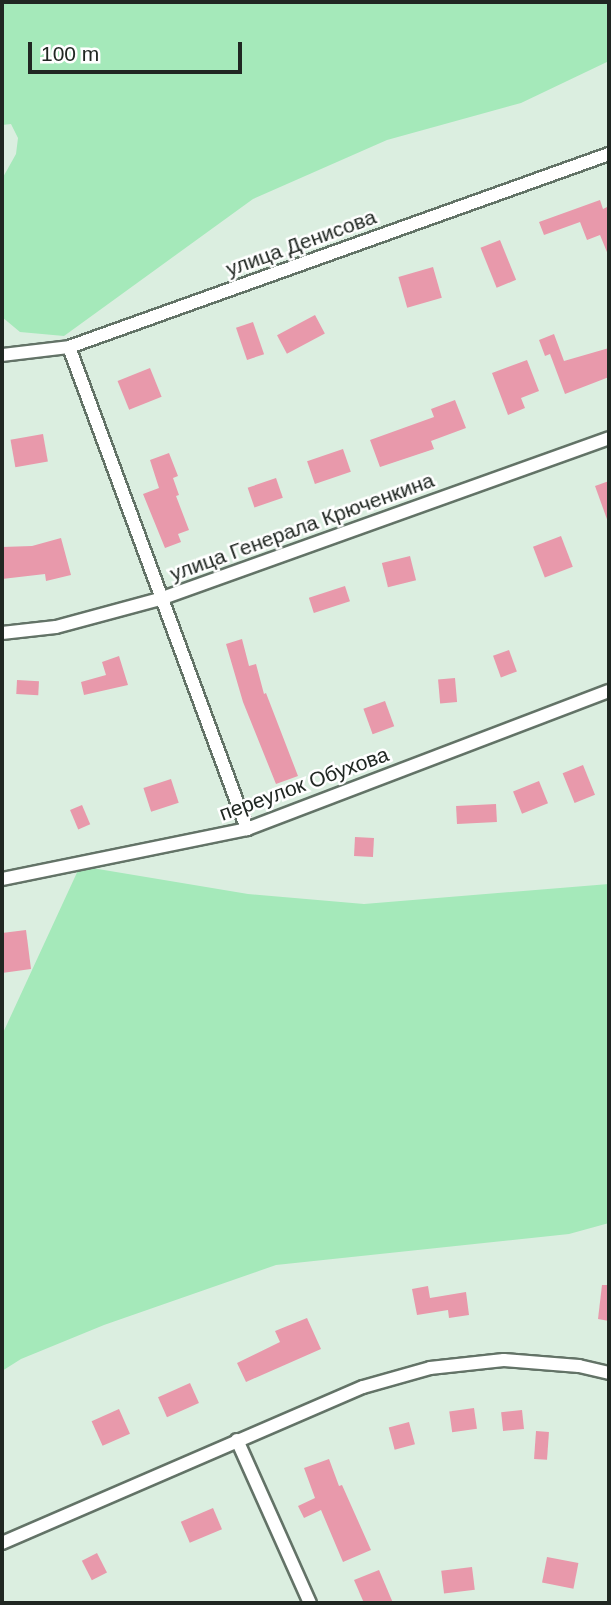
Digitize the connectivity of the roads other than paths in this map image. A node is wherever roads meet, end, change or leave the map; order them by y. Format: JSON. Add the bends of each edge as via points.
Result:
{"nodes":[{"id":1,"x":609,"y":154,"type":"edge"},
{"id":2,"x":69,"y":346,"type":"junction"},
{"id":3,"x":2,"y":355,"type":"edge"},
{"id":4,"x":609,"y":438,"type":"edge"},
{"id":5,"x":160,"y":598,"type":"junction"},
{"id":6,"x":2,"y":633,"type":"edge"},
{"id":7,"x":609,"y":691,"type":"edge"},
{"id":8,"x":247,"y":830,"type":"junction"},
{"id":9,"x":2,"y":879,"type":"edge"},
{"id":10,"x":609,"y":1373,"type":"edge"},
{"id":11,"x":237,"y":1440,"type":"junction"},
{"id":12,"x":2,"y":1543,"type":"edge"},
{"id":13,"x":310,"y":1603,"type":"edge"}],
"edges":[{"from":1,"to":2,"type":"street","name":"улица Денисова"},
{"from":2,"to":3,"type":"street","name":"улица Денисова"},
{"from":2,"to":5,"type":"street"},
{"from":4,"to":5,"type":"street","name":"улица Генерала Крюченкина"},
{"from":5,"to":6,"type":"street","name":"улица Генерала Крюченкина","via":[[56,627]]},
{"from":5,"to":8,"type":"street"},
{"from":7,"to":8,"type":"street","name":"переулок Обухова"},
{"from":8,"to":9,"type":"street","name":"переулок Обухова"},
{"from":10,"to":11,"type":"street","via":[[505,1360],[429,1368],[363,1387]]},
{"from":11,"to":12,"type":"street"},
{"from":11,"to":13,"type":"street"}]}
